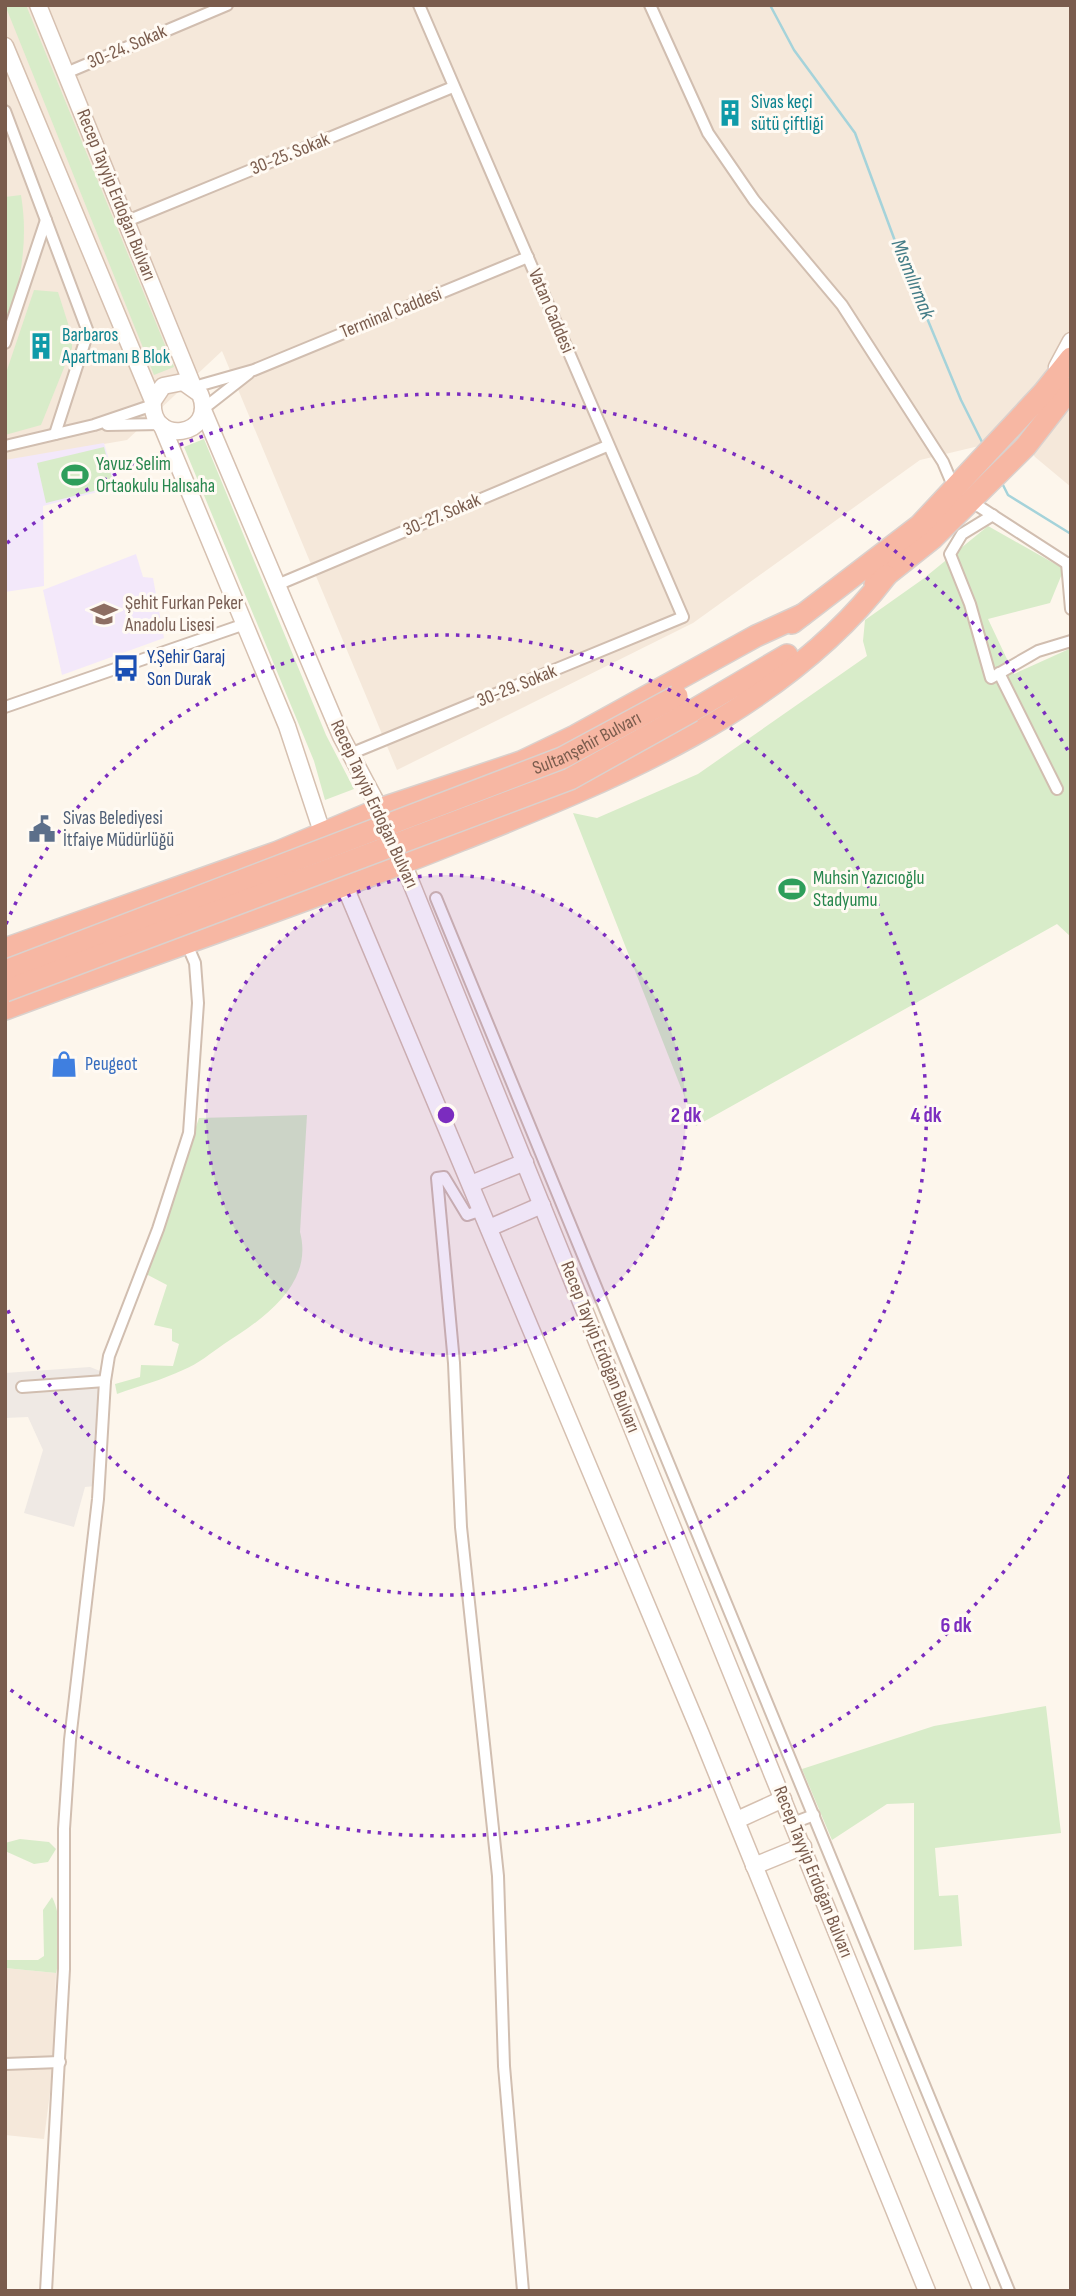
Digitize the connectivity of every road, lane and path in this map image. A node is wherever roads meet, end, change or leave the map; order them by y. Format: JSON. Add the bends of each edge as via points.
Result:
{"nodes":[{"id":1,"x":38,"y":5,"type":"edge"},
{"id":2,"x":227,"y":5,"type":"edge"},
{"id":3,"x":419,"y":5,"type":"edge"},
{"id":4,"x":650,"y":5,"type":"edge"},
{"id":5,"x":5,"y":46,"type":"edge"},
{"id":6,"x":66,"y":73,"type":"junction"},
{"id":7,"x":453,"y":87,"type":"junction"},
{"id":8,"x":5,"y":111,"type":"edge"},
{"id":9,"x":46,"y":219,"type":"junction"},
{"id":10,"x":127,"y":221,"type":"junction"},
{"id":11,"x":528,"y":257,"type":"junction"},
{"id":12,"x":1071,"y":341,"type":"edge"},
{"id":13,"x":5,"y":343,"type":"edge"},
{"id":14,"x":1071,"y":358,"type":"edge"},
{"id":15,"x":254,"y":370,"type":"junction"},
{"id":16,"x":193,"y":387,"type":"junction"},
{"id":17,"x":1071,"y":388,"type":"edge"},
{"id":18,"x":1043,"y":393,"type":"junction"},
{"id":19,"x":153,"y":403,"type":"junction"},
{"id":20,"x":1071,"y":404,"type":"edge"},
{"id":21,"x":203,"y":409,"type":"junction"},
{"id":22,"x":94,"y":425,"type":"junction"},
{"id":23,"x":161,"y":425,"type":"junction"},
{"id":24,"x":55,"y":434,"type":"junction"},
{"id":25,"x":5,"y":446,"type":"edge"},
{"id":26,"x":607,"y":446,"type":"junction"},
{"id":27,"x":1026,"y":446,"type":"junction"},
{"id":28,"x":968,"y":488,"type":"junction"},
{"id":29,"x":992,"y":515,"type":"junction"},
{"id":30,"x":1069,"y":564,"type":"edge"},
{"id":31,"x":886,"y":576,"type":"junction"},
{"id":32,"x":277,"y":585,"type":"junction"},
{"id":33,"x":1071,"y":609,"type":"edge"},
{"id":34,"x":802,"y":615,"type":"junction"},
{"id":35,"x":683,"y":617,"type":"joint"},
{"id":36,"x":245,"y":624,"type":"junction"},
{"id":37,"x":1071,"y":641,"type":"edge"},
{"id":38,"x":999,"y":673,"type":"junction"},
{"id":39,"x":685,"y":704,"type":"junction"},
{"id":40,"x":5,"y":707,"type":"edge"},
{"id":41,"x":350,"y":754,"type":"junction"},
{"id":42,"x":1057,"y":789,"type":"dead end"},
{"id":43,"x":380,"y":808,"type":"junction"},
{"id":44,"x":321,"y":832,"type":"junction"},
{"id":45,"x":403,"y":863,"type":"junction"},
{"id":46,"x":345,"y":886,"type":"junction"},
{"id":47,"x":436,"y":898,"type":"dead end"},
{"id":48,"x":186,"y":942,"type":"junction"},
{"id":49,"x":5,"y":949,"type":"edge"},
{"id":50,"x":5,"y":971,"type":"edge"},
{"id":51,"x":5,"y":991,"type":"edge"},
{"id":52,"x":5,"y":1009,"type":"edge"},
{"id":53,"x":524,"y":1162,"type":"junction"},
{"id":54,"x":552,"y":1180,"type":"junction"},
{"id":55,"x":471,"y":1184,"type":"junction"},
{"id":56,"x":534,"y":1185,"type":"junction"},
{"id":57,"x":542,"y":1205,"type":"junction"},
{"id":58,"x":482,"y":1210,"type":"junction"},
{"id":59,"x":489,"y":1228,"type":"junction"},
{"id":60,"x":105,"y":1381,"type":"junction"},
{"id":61,"x":22,"y":1387,"type":"dead end"},
{"id":62,"x":783,"y":1799,"type":"junction"},
{"id":63,"x":814,"y":1815,"type":"junction"},
{"id":64,"x":737,"y":1820,"type":"junction"},
{"id":65,"x":793,"y":1823,"type":"junction"},
{"id":66,"x":803,"y":1846,"type":"junction"},
{"id":67,"x":754,"y":1866,"type":"junction"},
{"id":68,"x":60,"y":2062,"type":"junction"},
{"id":69,"x":5,"y":2064,"type":"edge"},
{"id":70,"x":46,"y":2291,"type":"edge"},
{"id":71,"x":523,"y":2291,"type":"edge"},
{"id":72,"x":927,"y":2291,"type":"edge"},
{"id":73,"x":982,"y":2291,"type":"edge"},
{"id":74,"x":1009,"y":2291,"type":"edge"}],
"edges":[{"from":1,"to":6,"type":"street","name":"Recep Tayyip Erdoğan Bulvarı"},
{"from":2,"to":6,"type":"street","name":"30-24. Sokak"},
{"from":3,"to":7,"type":"street","name":"Vatan Caddesi"},
{"from":4,"to":28,"type":"street","via":[[708,133],[754,200],[842,305],[943,462]]},
{"from":5,"to":19,"type":"street"},
{"from":6,"to":10,"type":"street","name":"Recep Tayyip Erdoğan Bulvarı"},
{"from":7,"to":10,"type":"street","name":"30-25. Sokak"},
{"from":7,"to":11,"type":"street","name":"Vatan Caddesi"},
{"from":8,"to":9,"type":"street"},
{"from":9,"to":13,"type":"street"},
{"from":9,"to":24,"type":"street","via":[[89,335]]},
{"from":10,"to":16,"type":"street","name":"Recep Tayyip Erdoğan Bulvarı"},
{"from":11,"to":15,"type":"street","name":"Terminal Caddesi"},
{"from":11,"to":26,"type":"street","name":"Vatan Caddesi"},
{"from":12,"to":18,"type":"street"},
{"from":14,"to":18,"type":"highway","name":"Sultanşehir Bulvarı"},
{"from":15,"to":16,"type":"street","name":"Terminal Caddesi"},
{"from":15,"to":21,"type":"street","name":"Terminal Caddesi"},
{"from":16,"to":19,"type":"street","via":[[168,383]]},
{"from":16,"to":21,"type":"street"},
{"from":17,"to":27,"type":"highway","name":"Sultanşehir Bulvarı"},
{"from":18,"to":28,"type":"highway","name":"Sultanşehir Bulvarı","via":[[1012,425]]},
{"from":19,"to":22,"type":"street"},
{"from":19,"to":23,"type":"street"},
{"from":20,"to":27,"type":"street"},
{"from":21,"to":23,"type":"street","via":[[188,430],[176,432]]},
{"from":21,"to":32,"type":"street","name":"Recep Tayyip Erdoğan Bulvarı"},
{"from":22,"to":23,"type":"street"},
{"from":22,"to":24,"type":"street"},
{"from":23,"to":36,"type":"street"},
{"from":24,"to":25,"type":"street"},
{"from":26,"to":32,"type":"street","name":"30-27. Sokak"},
{"from":26,"to":35,"type":"street","name":"Vatan Caddesi"},
{"from":27,"to":28,"type":"highway","name":"Sultanşehir Bulvarı"},
{"from":28,"to":29,"type":"street"},
{"from":28,"to":31,"type":"highway","name":"Sultanşehir Bulvarı","via":[[933,538]]},
{"from":28,"to":34,"type":"highway","name":"Sultanşehir Bulvarı"},
{"from":29,"to":30,"type":"street"},
{"from":29,"to":38,"type":"street","via":[[962,534],[950,554],[970,604],[990,678]]},
{"from":30,"to":33,"type":"street"},
{"from":31,"to":39,"type":"highway","name":"Sultanşehir Bulvarı","via":[[777,663]]},
{"from":31,"to":45,"type":"highway","via":[[863,605],[794,667],[655,757]]},
{"from":32,"to":41,"type":"street","name":"Recep Tayyip Erdoğan Bulvarı"},
{"from":34,"to":39,"type":"highway","name":"Sultanşehir Bulvarı"},
{"from":34,"to":43,"type":"highway","via":[[521,762]]},
{"from":35,"to":41,"type":"street","name":"30-29. Sokak"},
{"from":36,"to":40,"type":"street"},
{"from":36,"to":44,"type":"street","via":[[287,726]]},
{"from":37,"to":38,"type":"street","via":[[1038,651]]},
{"from":38,"to":42,"type":"street"},
{"from":39,"to":50,"type":"highway","name":"Sultanşehir Bulvarı","bridge":true,"via":[[562,758]]},
{"from":39,"to":51,"type":"highway","name":"Sultanşehir Bulvarı","bridge":true,"via":[[570,779]]},
{"from":41,"to":43,"type":"street","name":"Recep Tayyip Erdoğan Bulvarı"},
{"from":43,"to":44,"type":"highway"},
{"from":43,"to":45,"type":"street","name":"Recep Tayyip Erdoğan Bulvarı"},
{"from":44,"to":46,"type":"street"},
{"from":44,"to":49,"type":"highway","via":[[278,852]]},
{"from":45,"to":46,"type":"highway"},
{"from":45,"to":53,"type":"street","name":"Recep Tayyip Erdoğan Bulvarı"},
{"from":46,"to":48,"type":"highway"},
{"from":46,"to":55,"type":"street"},
{"from":47,"to":54,"type":"street"},
{"from":48,"to":52,"type":"highway"},
{"from":48,"to":60,"type":"street","via":[[195,963],[198,1003],[189,1133],[109,1356]]},
{"from":53,"to":55,"type":"street"},
{"from":53,"to":56,"type":"street","name":"Recep Tayyip Erdoğan Bulvarı"},
{"from":54,"to":56,"type":"street"},
{"from":54,"to":63,"type":"street"},
{"from":55,"to":58,"type":"street"},
{"from":56,"to":57,"type":"street","name":"Recep Tayyip Erdoğan Bulvarı"},
{"from":57,"to":59,"type":"street"},
{"from":57,"to":62,"type":"street","name":"Recep Tayyip Erdoğan Bulvarı"},
{"from":58,"to":59,"type":"street"},
{"from":58,"to":71,"type":"street","via":[[467,1215],[444,1177],[437,1178],[454,1363],[461,1527],[498,1876],[504,2066]]},
{"from":59,"to":64,"type":"street"},
{"from":60,"to":61,"type":"street"},
{"from":60,"to":68,"type":"street","via":[[99,1499],[67,1778]]},
{"from":62,"to":64,"type":"street"},
{"from":62,"to":65,"type":"street","name":"Recep Tayyip Erdoğan Bulvarı"},
{"from":63,"to":65,"type":"street"},
{"from":63,"to":74,"type":"street"},
{"from":64,"to":67,"type":"street"},
{"from":65,"to":66,"type":"street","name":"Recep Tayyip Erdoğan Bulvarı"},
{"from":66,"to":67,"type":"street"},
{"from":66,"to":73,"type":"street","name":"Recep Tayyip Erdoğan Bulvarı"},
{"from":67,"to":72,"type":"street"},
{"from":68,"to":69,"type":"street"},
{"from":68,"to":70,"type":"street"}]}
